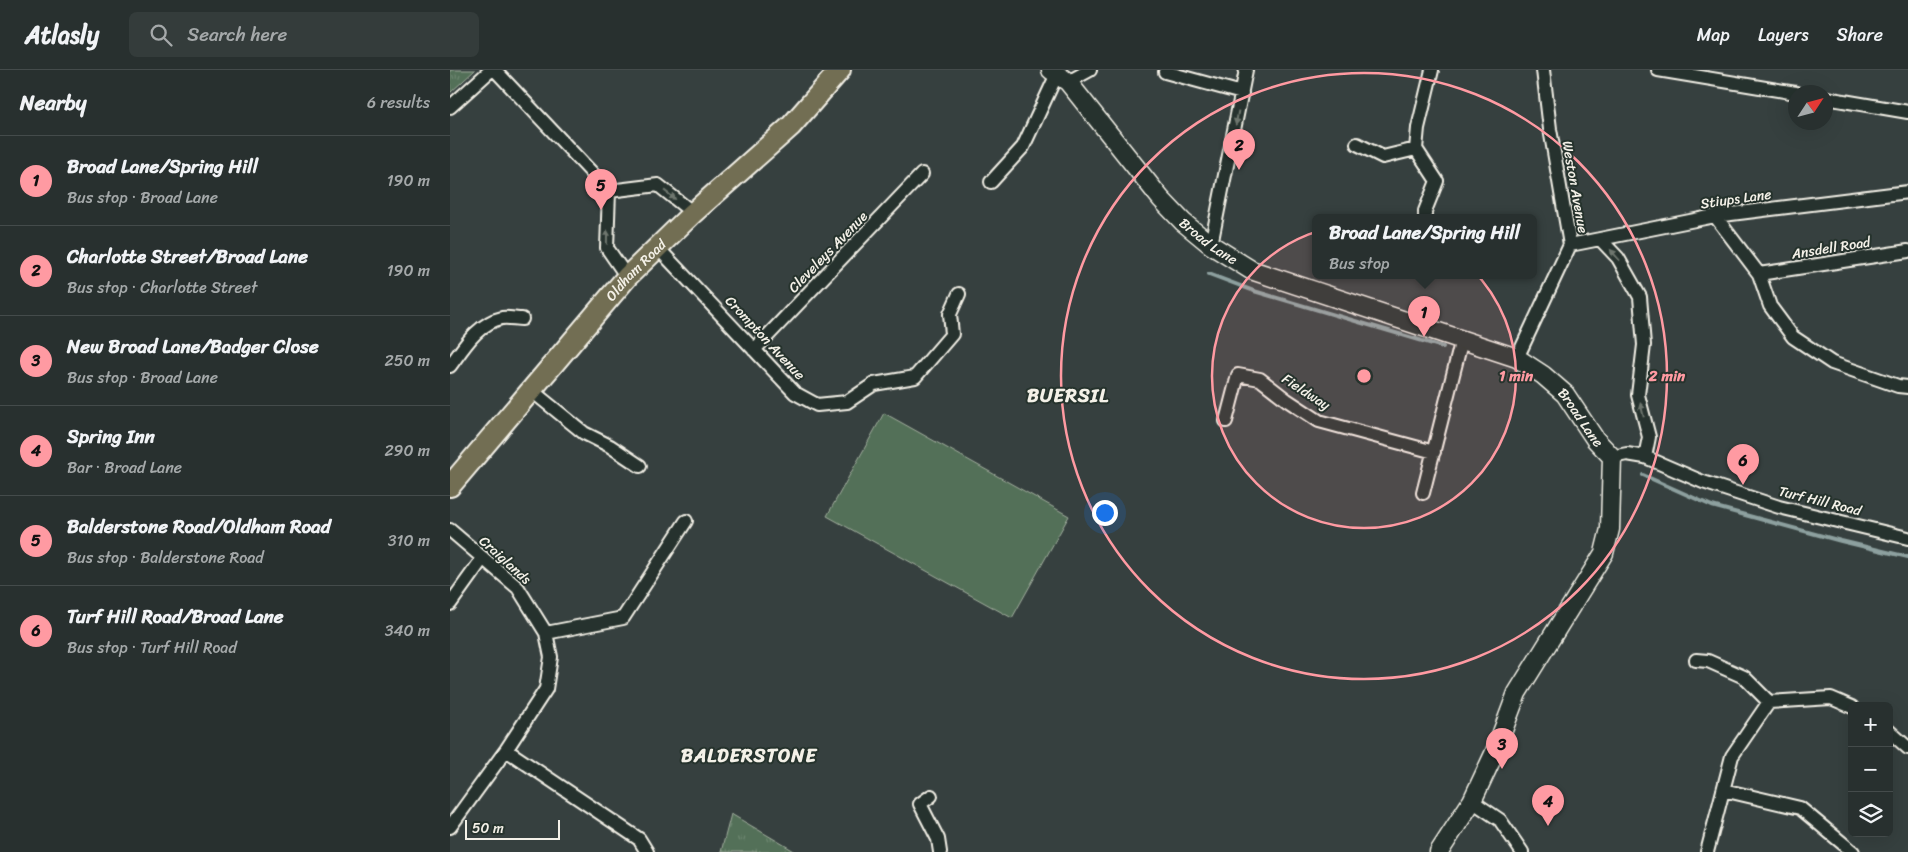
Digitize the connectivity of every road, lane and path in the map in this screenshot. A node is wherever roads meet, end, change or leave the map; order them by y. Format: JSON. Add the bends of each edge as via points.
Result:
{"nodes":[{"id":1,"x":491,"y":70,"type":"edge"},
{"id":2,"x":495,"y":70,"type":"edge"},
{"id":3,"x":840,"y":70,"type":"edge"},
{"id":4,"x":1090,"y":70,"type":"edge"},
{"id":5,"x":1246,"y":70,"type":"edge"},
{"id":6,"x":1432,"y":70,"type":"edge"},
{"id":7,"x":1543,"y":70,"type":"edge"},
{"id":8,"x":1658,"y":70,"type":"edge"},
{"id":9,"x":1165,"y":72,"type":"dead end"},
{"id":10,"x":1059,"y":76,"type":"edge"},
{"id":11,"x":1788,"y":92,"type":"edge"},
{"id":12,"x":1242,"y":93,"type":"junction"},
{"id":13,"x":1833,"y":99,"type":"edge"},
{"id":14,"x":450,"y":107,"type":"edge"},
{"id":15,"x":1908,"y":112,"type":"edge"},
{"id":16,"x":1357,"y":144,"type":"dead end"},
{"id":17,"x":1416,"y":149,"type":"junction"},
{"id":18,"x":922,"y":174,"type":"dead end"},
{"id":19,"x":991,"y":182,"type":"dead end"},
{"id":20,"x":609,"y":191,"type":"junction"},
{"id":21,"x":1908,"y":192,"type":"edge"},
{"id":22,"x":693,"y":213,"type":"junction"},
{"id":23,"x":1425,"y":214,"type":"edge"},
{"id":24,"x":1715,"y":216,"type":"junction"},
{"id":25,"x":1600,"y":239,"type":"junction"},
{"id":26,"x":1211,"y":245,"type":"junction"},
{"id":27,"x":1570,"y":245,"type":"junction"},
{"id":28,"x":658,"y":248,"type":"junction"},
{"id":29,"x":1908,"y":251,"type":"edge"},
{"id":30,"x":1759,"y":274,"type":"junction"},
{"id":31,"x":627,"y":277,"type":"junction"},
{"id":32,"x":959,"y":294,"type":"dead end"},
{"id":33,"x":522,"y":319,"type":"dead end"},
{"id":34,"x":1462,"y":339,"type":"junction"},
{"id":35,"x":754,"y":350,"type":"junction"},
{"id":36,"x":1517,"y":358,"type":"junction"},
{"id":37,"x":450,"y":366,"type":"edge"},
{"id":38,"x":1908,"y":387,"type":"edge"},
{"id":39,"x":531,"y":390,"type":"junction"},
{"id":40,"x":1226,"y":421,"type":"dead end"},
{"id":41,"x":1434,"y":452,"type":"junction"},
{"id":42,"x":1612,"y":457,"type":"junction"},
{"id":43,"x":1645,"y":457,"type":"junction"},
{"id":44,"x":640,"y":466,"type":"dead end"},
{"id":45,"x":450,"y":486,"type":"edge"},
{"id":46,"x":1423,"y":493,"type":"dead end"},
{"id":47,"x":686,"y":521,"type":"dead end"},
{"id":48,"x":450,"y":530,"type":"edge"},
{"id":49,"x":1908,"y":538,"type":"edge"},
{"id":50,"x":483,"y":558,"type":"junction"},
{"id":51,"x":450,"y":604,"type":"edge"},
{"id":52,"x":546,"y":632,"type":"junction"},
{"id":53,"x":1696,"y":660,"type":"dead end"},
{"id":54,"x":1769,"y":702,"type":"junction"},
{"id":55,"x":1848,"y":704,"type":"edge"},
{"id":56,"x":1893,"y":735,"type":"edge"},
{"id":57,"x":1908,"y":748,"type":"edge"},
{"id":58,"x":506,"y":750,"type":"junction"},
{"id":59,"x":1723,"y":790,"type":"junction"},
{"id":60,"x":931,"y":796,"type":"dead end"},
{"id":61,"x":1472,"y":801,"type":"junction"},
{"id":62,"x":450,"y":827,"type":"edge"},
{"id":63,"x":647,"y":852,"type":"edge"},
{"id":64,"x":940,"y":852,"type":"edge"},
{"id":65,"x":1439,"y":852,"type":"edge"},
{"id":66,"x":1522,"y":852,"type":"edge"},
{"id":67,"x":1707,"y":852,"type":"edge"},
{"id":68,"x":1853,"y":852,"type":"edge"}],
"edges":[{"from":1,"to":14,"type":"street"},
{"from":2,"to":20,"type":"street"},
{"from":3,"to":22,"type":"main road","name":"Oldham Road","via":[[792,126]]},
{"from":4,"to":10,"type":"street"},
{"from":5,"to":12,"type":"street"},
{"from":6,"to":17,"type":"street"},
{"from":7,"to":27,"type":"street","name":"Weston Avenue"},
{"from":8,"to":11,"type":"street"},
{"from":9,"to":12,"type":"street"},
{"from":10,"to":19,"type":"street","via":[[1023,147]]},
{"from":10,"to":26,"type":"main road","name":"Broad Lane","via":[[1161,199]]},
{"from":12,"to":26,"type":"street","one_way":true},
{"from":13,"to":15,"type":"street"},
{"from":16,"to":17,"type":"street","via":[[1383,157]]},
{"from":17,"to":23,"type":"street","via":[[1437,181]]},
{"from":18,"to":35,"type":"street","name":"Cleveleys Avenue"},
{"from":20,"to":22,"type":"street","one_way":true,"via":[[658,185]]},
{"from":31,"to":20,"type":"street","one_way":true,"via":[[607,248]]},
{"from":21,"to":24,"type":"street","name":"Stiups Lane"},
{"from":22,"to":28,"type":"main road","name":"Oldham Road"},
{"from":24,"to":25,"type":"street","name":"Stiups Lane"},
{"from":24,"to":30,"type":"street"},
{"from":25,"to":27,"type":"street","name":"Stiups Lane"},
{"from":43,"to":25,"type":"street","one_way":true,"via":[[1649,437],[1638,395],[1644,346],[1640,297],[1618,258]]},
{"from":26,"to":34,"type":"main road","name":"Broad Lane","via":[[1251,270]]},
{"from":27,"to":36,"type":"street","name":"Weston Avenue"},
{"from":28,"to":31,"type":"main road","name":"Oldham Road"},
{"from":28,"to":35,"type":"street","name":"Crompton Avenue"},
{"from":29,"to":30,"type":"street","name":"Ansdell Road"},
{"from":30,"to":38,"type":"street","via":[[1770,306],[1793,337],[1832,363]]},
{"from":31,"to":39,"type":"main road","name":"Oldham Road"},
{"from":32,"to":35,"type":"street","name":"Crompton Avenue","via":[[950,314],[952,334],[915,377],[874,384],[847,402],[818,405],[795,393]]},
{"from":33,"to":37,"type":"street","via":[[503,318],[486,324]]},
{"from":34,"to":36,"type":"main road","name":"Broad Lane"},
{"from":34,"to":41,"type":"street"},
{"from":36,"to":42,"type":"main road","name":"Broad Lane","via":[[1566,394]]},
{"from":39,"to":44,"type":"street","via":[[584,433]]},
{"from":39,"to":45,"type":"main road","name":"Oldham Road"},
{"from":40,"to":41,"type":"street","name":"Fieldway","via":[[1238,376],[1245,376],[1260,379],[1319,421]]},
{"from":41,"to":46,"type":"street"},
{"from":42,"to":43,"type":"street","name":"Turf Hill Road","via":[[1627,454]]},
{"from":42,"to":61,"type":"main road","name":"Broad Lane","via":[[1610,529],[1604,553],[1517,693]]},
{"from":43,"to":49,"type":"street","name":"Turf Hill Road","via":[[1703,482],[1779,507]]},
{"from":47,"to":52,"type":"street","via":[[623,618]]},
{"from":48,"to":50,"type":"street","name":"Craiglands"},
{"from":50,"to":51,"type":"street"},
{"from":50,"to":52,"type":"street","name":"Craiglands","via":[[518,588]]},
{"from":52,"to":58,"type":"street","name":"Craiglands","via":[[551,657],[546,689]]},
{"from":53,"to":54,"type":"street","via":[[1708,661],[1744,677]]},
{"from":54,"to":55,"type":"street","via":[[1831,698]]},
{"from":54,"to":59,"type":"street","via":[[1732,756]]},
{"from":56,"to":57,"type":"street"},
{"from":58,"to":62,"type":"street","name":"Craiglands"},
{"from":58,"to":63,"type":"street","via":[[639,839]]},
{"from":59,"to":67,"type":"street"},
{"from":59,"to":68,"type":"street","via":[[1800,808]]},
{"from":60,"to":64,"type":"street","via":[[920,804],[938,839]]},
{"from":61,"to":65,"type":"main road","name":"Broad Lane"},
{"from":61,"to":66,"type":"street","via":[[1500,820]]}]}
